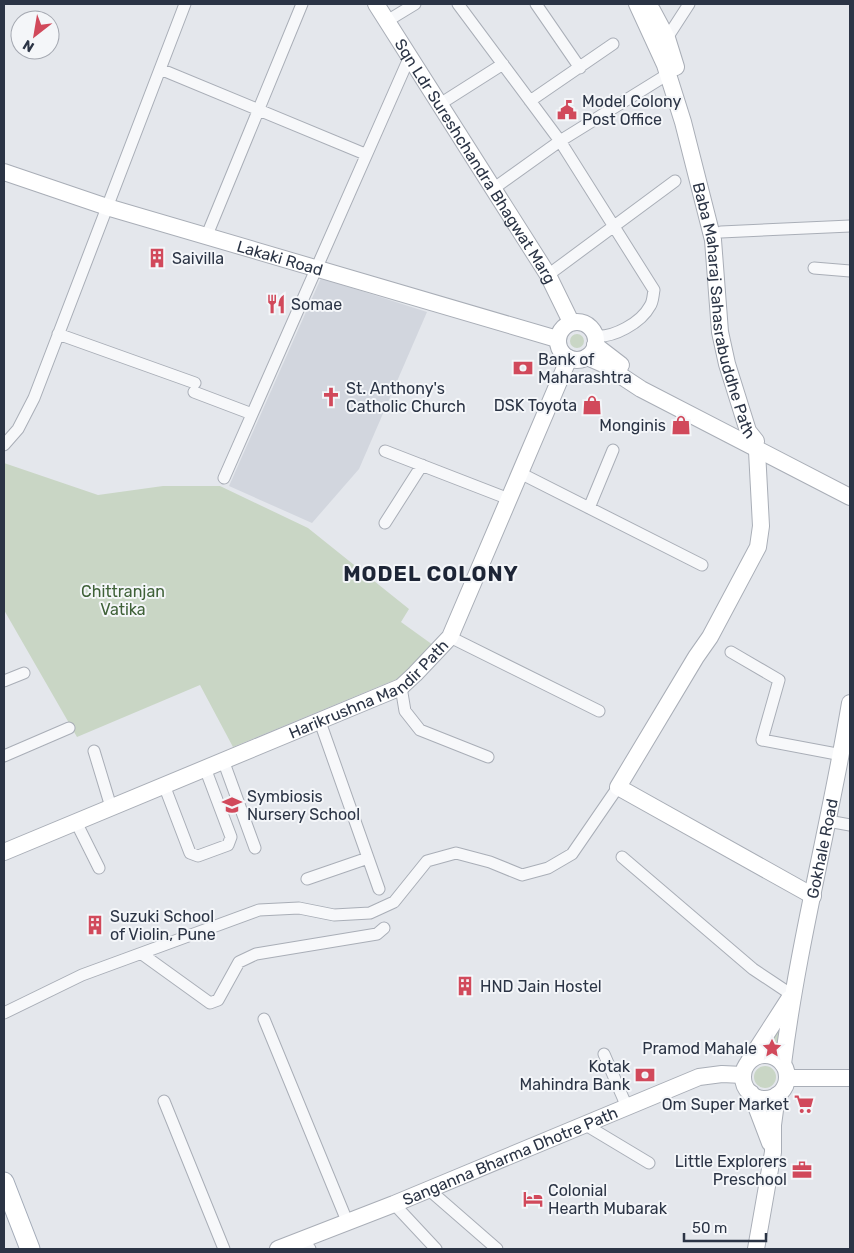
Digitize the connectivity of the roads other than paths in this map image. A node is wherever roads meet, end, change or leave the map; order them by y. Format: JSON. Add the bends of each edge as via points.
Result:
{"nodes":[{"id":1,"x":185,"y":4,"type":"edge"},
{"id":2,"x":302,"y":4,"type":"edge"},
{"id":3,"x":376,"y":4,"type":"edge"},
{"id":4,"x":415,"y":4,"type":"edge"},
{"id":5,"x":459,"y":4,"type":"edge"},
{"id":6,"x":536,"y":4,"type":"edge"},
{"id":7,"x":637,"y":4,"type":"edge"},
{"id":8,"x":648,"y":4,"type":"edge"},
{"id":9,"x":688,"y":4,"type":"edge"},
{"id":10,"x":387,"y":21,"type":"junction"},
{"id":11,"x":667,"y":38,"type":"junction"},
{"id":12,"x":613,"y":44,"type":"dead end"},
{"id":13,"x":410,"y":56,"type":"junction"},
{"id":14,"x":503,"y":64,"type":"junction"},
{"id":15,"x":580,"y":68,"type":"junction"},
{"id":16,"x":160,"y":69,"type":"junction"},
{"id":17,"x":673,"y":72,"type":"junction"},
{"id":18,"x":530,"y":101,"type":"junction"},
{"id":19,"x":440,"y":104,"type":"junction"},
{"id":20,"x":259,"y":110,"type":"junction"},
{"id":21,"x":560,"y":142,"type":"junction"},
{"id":22,"x":365,"y":154,"type":"junction"},
{"id":23,"x":4,"y":172,"type":"edge"},
{"id":24,"x":675,"y":182,"type":"dead end"},
{"id":25,"x":493,"y":189,"type":"junction"},
{"id":26,"x":107,"y":207,"type":"junction"},
{"id":27,"x":614,"y":226,"type":"junction"},
{"id":28,"x":850,"y":226,"type":"edge"},
{"id":29,"x":721,"y":232,"type":"junction"},
{"id":30,"x":207,"y":235,"type":"junction"},
{"id":31,"x":317,"y":267,"type":"junction"},
{"id":32,"x":814,"y":268,"type":"dead end"},
{"id":33,"x":850,"y":271,"type":"edge"},
{"id":34,"x":548,"y":275,"type":"junction"},
{"id":35,"x":571,"y":322,"type":"junction"},
{"id":36,"x":58,"y":334,"type":"junction"},
{"id":37,"x":558,"y":338,"type":"junction"},
{"id":38,"x":592,"y":346,"type":"junction"},
{"id":39,"x":569,"y":358,"type":"junction"},
{"id":40,"x":252,"y":414,"type":"junction"},
{"id":41,"x":4,"y":445,"type":"edge"},
{"id":42,"x":756,"y":446,"type":"junction"},
{"id":43,"x":613,"y":450,"type":"dead end"},
{"id":44,"x":385,"y":451,"type":"dead end"},
{"id":45,"x":422,"y":465,"type":"junction"},
{"id":46,"x":520,"y":473,"type":"junction"},
{"id":47,"x":224,"y":478,"type":"dead end"},
{"id":48,"x":850,"y":488,"type":"edge"},
{"id":49,"x":850,"y":497,"type":"edge"},
{"id":50,"x":509,"y":499,"type":"junction"},
{"id":51,"x":589,"y":508,"type":"junction"},
{"id":52,"x":385,"y":522,"type":"dead end"},
{"id":53,"x":702,"y":565,"type":"dead end"},
{"id":54,"x":450,"y":636,"type":"junction"},
{"id":55,"x":730,"y":652,"type":"dead end"},
{"id":56,"x":24,"y":673,"type":"dead end"},
{"id":57,"x":4,"y":681,"type":"edge"},
{"id":58,"x":401,"y":687,"type":"junction"},
{"id":59,"x":850,"y":703,"type":"edge"},
{"id":60,"x":600,"y":711,"type":"dead end"},
{"id":61,"x":320,"y":720,"type":"junction"},
{"id":62,"x":69,"y":728,"type":"dead end"},
{"id":63,"x":94,"y":751,"type":"dead end"},
{"id":64,"x":845,"y":752,"type":"edge"},
{"id":65,"x":4,"y":756,"type":"edge"},
{"id":66,"x":488,"y":757,"type":"dead end"},
{"id":67,"x":223,"y":760,"type":"junction"},
{"id":68,"x":205,"y":768,"type":"junction"},
{"id":69,"x":164,"y":785,"type":"junction"},
{"id":70,"x":618,"y":786,"type":"junction"},
{"id":71,"x":111,"y":807,"type":"junction"},
{"id":72,"x":828,"y":821,"type":"junction"},
{"id":73,"x":76,"y":822,"type":"junction"},
{"id":74,"x":850,"y":825,"type":"edge"},
{"id":75,"x":255,"y":848,"type":"dead end"},
{"id":76,"x":4,"y":852,"type":"edge"},
{"id":77,"x":368,"y":855,"type":"junction"},
{"id":78,"x":622,"y":857,"type":"dead end"},
{"id":79,"x":99,"y":868,"type":"dead end"},
{"id":80,"x":307,"y":879,"type":"dead end"},
{"id":81,"x":379,"y":889,"type":"dead end"},
{"id":82,"x":813,"y":896,"type":"junction"},
{"id":83,"x":384,"y":928,"type":"dead end"},
{"id":84,"x":142,"y":954,"type":"junction"},
{"id":85,"x":792,"y":994,"type":"junction"},
{"id":86,"x":4,"y":1013,"type":"edge"},
{"id":87,"x":264,"y":1019,"type":"dead end"},
{"id":88,"x":604,"y":1054,"type":"dead end"},
{"id":89,"x":746,"y":1068,"type":"junction"},
{"id":90,"x":785,"y":1071,"type":"junction"},
{"id":91,"x":850,"y":1078,"type":"edge"},
{"id":92,"x":751,"y":1093,"type":"junction"},
{"id":93,"x":777,"y":1096,"type":"junction"},
{"id":94,"x":164,"y":1101,"type":"dead end"},
{"id":95,"x":627,"y":1107,"type":"junction"},
{"id":96,"x":584,"y":1124,"type":"junction"},
{"id":97,"x":773,"y":1152,"type":"junction"},
{"id":98,"x":650,"y":1163,"type":"dead end"},
{"id":99,"x":4,"y":1182,"type":"edge"},
{"id":100,"x":427,"y":1188,"type":"junction"},
{"id":101,"x":394,"y":1204,"type":"junction"},
{"id":102,"x":348,"y":1221,"type":"junction"},
{"id":103,"x":307,"y":1244,"type":"edge"},
{"id":104,"x":30,"y":1249,"type":"edge"},
{"id":105,"x":224,"y":1249,"type":"edge"},
{"id":106,"x":278,"y":1249,"type":"edge"},
{"id":107,"x":436,"y":1249,"type":"edge"},
{"id":108,"x":497,"y":1249,"type":"edge"},
{"id":109,"x":756,"y":1249,"type":"edge"}],
"edges":[{"from":1,"to":16,"type":"street"},
{"from":2,"to":20,"type":"street"},
{"from":3,"to":10,"type":"street","name":"Sqn Ldr Sureshchandra Bhagwat Marg"},
{"from":4,"to":10,"type":"street"},
{"from":5,"to":14,"type":"street"},
{"from":6,"to":15,"type":"street"},
{"from":7,"to":17,"type":"street","name":"Baba Maharaj Sahasrabuddhe Path"},
{"from":8,"to":11,"type":"street","name":"Baba Maharaj Sahasrabuddhe Path"},
{"from":9,"to":11,"type":"street"},
{"from":10,"to":13,"type":"street","name":"Sqn Ldr Sureshchandra Bhagwat Marg"},
{"from":11,"to":17,"type":"street","name":"Baba Maharaj Sahasrabuddhe Path"},
{"from":12,"to":15,"type":"street"},
{"from":13,"to":19,"type":"street","name":"Sqn Ldr Sureshchandra Bhagwat Marg"},
{"from":13,"to":22,"type":"street"},
{"from":14,"to":18,"type":"street"},
{"from":14,"to":19,"type":"street"},
{"from":15,"to":18,"type":"street"},
{"from":16,"to":20,"type":"street"},
{"from":16,"to":26,"type":"street"},
{"from":17,"to":21,"type":"street"},
{"from":17,"to":29,"type":"street","name":"Baba Maharaj Sahasrabuddhe Path","via":[[693,119]]},
{"from":17,"to":42,"type":"street","name":"Baba Maharaj Sahasrabuddhe Path","via":[[713,240],[720,332],[727,364],[748,431]]},
{"from":18,"to":21,"type":"street"},
{"from":19,"to":25,"type":"street","name":"Sqn Ldr Sureshchandra Bhagwat Marg"},
{"from":20,"to":22,"type":"street"},
{"from":20,"to":30,"type":"street"},
{"from":21,"to":25,"type":"street"},
{"from":21,"to":27,"type":"street"},
{"from":22,"to":31,"type":"street"},
{"from":23,"to":26,"type":"street","name":"Lakaki Road"},
{"from":24,"to":27,"type":"street"},
{"from":25,"to":34,"type":"street","name":"Sqn Ldr Sureshchandra Bhagwat Marg"},
{"from":26,"to":30,"type":"street","name":"Lakaki Road"},
{"from":26,"to":36,"type":"street"},
{"from":27,"to":34,"type":"street"},
{"from":27,"to":38,"type":"street","via":[[654,290],[650,306],[641,316]]},
{"from":28,"to":29,"type":"street"},
{"from":29,"to":42,"type":"street","name":"Baba Maharaj Sahasrabuddhe Path","via":[[730,330],[758,432]]},
{"from":30,"to":31,"type":"street","name":"Lakaki Road"},
{"from":31,"to":37,"type":"street","name":"Lakaki Road"},
{"from":31,"to":40,"type":"street"},
{"from":32,"to":33,"type":"street"},
{"from":34,"to":35,"type":"street","name":"Sqn Ldr Sureshchandra Bhagwat Marg"},
{"from":35,"to":37,"type":"street","via":[[562,328]]},
{"from":35,"to":38,"type":"street","via":[[586,324]]},
{"from":36,"to":40,"type":"street"},
{"from":36,"to":41,"type":"street","via":[[34,398],[18,429]]},
{"from":37,"to":39,"type":"street","via":[[559,349]]},
{"from":38,"to":39,"type":"street","via":[[578,360]]},
{"from":38,"to":42,"type":"street","via":[[644,382]]},
{"from":39,"to":46,"type":"street","name":"Harikrushna Mandir Path"},
{"from":40,"to":47,"type":"street"},
{"from":42,"to":48,"type":"street"},
{"from":42,"to":49,"type":"street"},
{"from":42,"to":70,"type":"street","via":[[761,526],[758,547],[710,637]]},
{"from":43,"to":51,"type":"street"},
{"from":44,"to":45,"type":"street"},
{"from":45,"to":50,"type":"street"},
{"from":45,"to":52,"type":"street"},
{"from":46,"to":50,"type":"street","name":"Harikrushna Mandir Path"},
{"from":46,"to":51,"type":"street"},
{"from":50,"to":54,"type":"street","name":"Harikrushna Mandir Path"},
{"from":51,"to":53,"type":"street"},
{"from":54,"to":58,"type":"street","name":"Harikrushna Mandir Path"},
{"from":54,"to":60,"type":"street"},
{"from":55,"to":64,"type":"street","via":[[779,680],[762,740]]},
{"from":56,"to":57,"type":"street"},
{"from":58,"to":61,"type":"street","name":"Harikrushna Mandir Path"},
{"from":58,"to":66,"type":"street","via":[[405,711],[420,730]]},
{"from":59,"to":64,"type":"street","name":"Gokhale Road"},
{"from":61,"to":67,"type":"street","name":"Harikrushna Mandir Path"},
{"from":61,"to":77,"type":"street"},
{"from":62,"to":65,"type":"street"},
{"from":63,"to":71,"type":"street"},
{"from":64,"to":72,"type":"street","name":"Gokhale Road"},
{"from":67,"to":68,"type":"street","name":"Harikrushna Mandir Path"},
{"from":67,"to":75,"type":"street"},
{"from":68,"to":69,"type":"street","name":"Harikrushna Mandir Path"},
{"from":68,"to":69,"type":"street","via":[[231,837],[228,845],[198,856],[190,852]]},
{"from":69,"to":71,"type":"street","name":"Harikrushna Mandir Path"},
{"from":70,"to":82,"type":"street"},
{"from":70,"to":84,"type":"street","via":[[572,854],[548,868],[522,875],[456,853],[427,861],[394,902],[370,913],[334,915],[300,908],[259,910]]},
{"from":71,"to":73,"type":"street","name":"Harikrushna Mandir Path"},
{"from":72,"to":74,"type":"street"},
{"from":72,"to":82,"type":"street","name":"Gokhale Road"},
{"from":73,"to":76,"type":"street","name":"Harikrushna Mandir Path"},
{"from":73,"to":79,"type":"street"},
{"from":77,"to":80,"type":"street"},
{"from":77,"to":81,"type":"street"},
{"from":78,"to":85,"type":"street","via":[[753,969]]},
{"from":82,"to":85,"type":"street","name":"Gokhale Road"},
{"from":83,"to":84,"type":"street","via":[[377,934],[256,954],[239,962],[218,1000],[210,1003]]},
{"from":84,"to":86,"type":"street","via":[[82,975]]},
{"from":85,"to":89,"type":"street"},
{"from":85,"to":90,"type":"street","name":"Gokhale Road"},
{"from":87,"to":102,"type":"street"},
{"from":88,"to":95,"type":"street"},
{"from":89,"to":90,"type":"street","via":[[763,1055],[771,1055]]},
{"from":89,"to":92,"type":"street","via":[[744,1082]]},
{"from":89,"to":95,"type":"street","name":"Sanganna Bharma Dhotre Path","via":[[699,1078]]},
{"from":90,"to":91,"type":"street"},
{"from":90,"to":93,"type":"street","via":[[786,1085]]},
{"from":92,"to":93,"type":"street","via":[[764,1098]]},
{"from":92,"to":97,"type":"street"},
{"from":93,"to":97,"type":"street"},
{"from":94,"to":105,"type":"street"},
{"from":95,"to":96,"type":"street","name":"Sanganna Bharma Dhotre Path"},
{"from":96,"to":98,"type":"street"},
{"from":96,"to":100,"type":"street","name":"Sanganna Bharma Dhotre Path"},
{"from":97,"to":109,"type":"street"},
{"from":99,"to":104,"type":"main road"},
{"from":100,"to":101,"type":"street","name":"Sanganna Bharma Dhotre Path"},
{"from":100,"to":108,"type":"street"},
{"from":101,"to":102,"type":"street","name":"Sanganna Bharma Dhotre Path"},
{"from":101,"to":107,"type":"street"},
{"from":102,"to":103,"type":"street","name":"Sanganna Bharma Dhotre Path"},
{"from":103,"to":106,"type":"street","name":"Sanganna Bharma Dhotre Path"}]}
